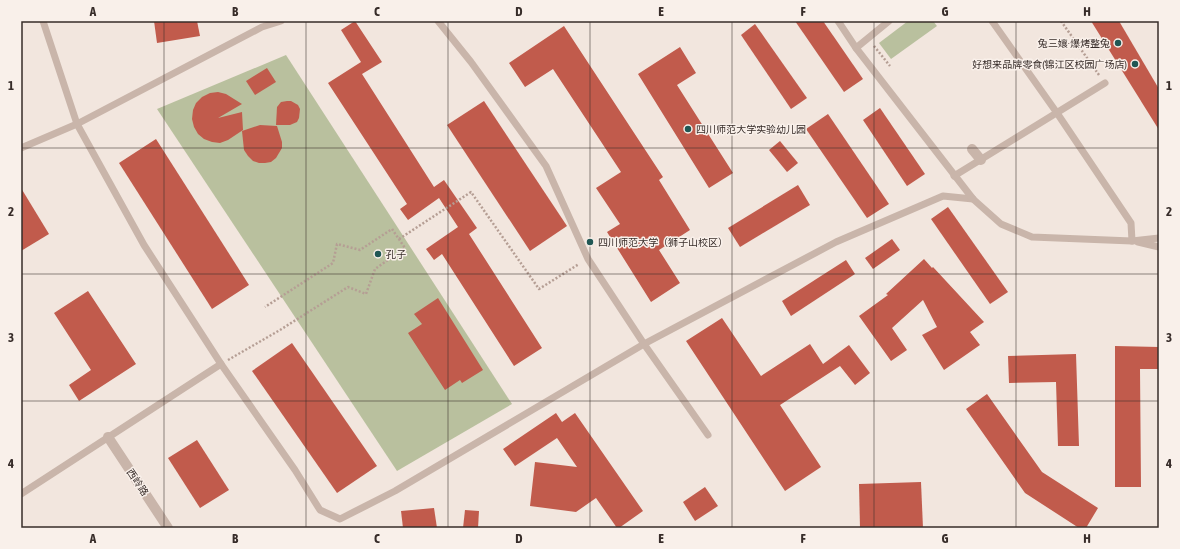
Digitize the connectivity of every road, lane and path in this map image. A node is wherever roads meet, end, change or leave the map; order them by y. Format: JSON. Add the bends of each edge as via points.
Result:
{"nodes":[{"id":1,"x":43,"y":21,"type":"edge"},
{"id":2,"x":281,"y":21,"type":"edge"},
{"id":3,"x":438,"y":21,"type":"edge"},
{"id":4,"x":838,"y":21,"type":"edge"},
{"id":5,"x":888,"y":21,"type":"edge"},
{"id":6,"x":992,"y":21,"type":"edge"},
{"id":7,"x":1061,"y":21,"type":"edge"},
{"id":8,"x":868,"y":38,"type":"junction"},
{"id":9,"x":856,"y":48,"type":"junction"},
{"id":10,"x":890,"y":66,"type":"dead end"},
{"id":11,"x":1105,"y":83,"type":"joint"},
{"id":12,"x":1058,"y":113,"type":"junction"},
{"id":13,"x":77,"y":124,"type":"junction"},
{"id":14,"x":21,"y":148,"type":"edge"},
{"id":15,"x":972,"y":149,"type":"dead end"},
{"id":16,"x":982,"y":160,"type":"junction"},
{"id":17,"x":954,"y":176,"type":"junction"},
{"id":18,"x":973,"y":200,"type":"junction"},
{"id":19,"x":1159,"y":238,"type":"edge"},
{"id":20,"x":399,"y":239,"type":"junction"},
{"id":21,"x":1132,"y":241,"type":"junction"},
{"id":22,"x":1159,"y":247,"type":"edge"},
{"id":23,"x":588,"y":259,"type":"junction"},
{"id":24,"x":265,"y":307,"type":"dead end"},
{"id":25,"x":644,"y":344,"type":"junction"},
{"id":26,"x":221,"y":364,"type":"junction"},
{"id":27,"x":708,"y":435,"type":"dead end"},
{"id":28,"x":108,"y":437,"type":"junction"},
{"id":29,"x":21,"y":494,"type":"edge"},
{"id":30,"x":168,"y":528,"type":"edge"}],
"edges":[{"from":1,"to":13,"type":"lane"},
{"from":2,"to":13,"type":"lane","via":[[262,26]]},
{"from":3,"to":23,"type":"lane","via":[[546,166]]},
{"from":4,"to":9,"type":"lane"},
{"from":5,"to":8,"type":"lane"},
{"from":6,"to":12,"type":"lane"},
{"from":7,"to":11,"type":"path"},
{"from":8,"to":9,"type":"lane"},
{"from":8,"to":10,"type":"path"},
{"from":9,"to":17,"type":"lane"},
{"from":11,"to":12,"type":"lane"},
{"from":12,"to":16,"type":"lane"},
{"from":12,"to":21,"type":"lane","via":[[1132,223]]},
{"from":13,"to":14,"type":"lane"},
{"from":13,"to":26,"type":"lane","via":[[144,245]]},
{"from":15,"to":16,"type":"street"},
{"from":16,"to":17,"type":"lane"},
{"from":17,"to":18,"type":"lane"},
{"from":18,"to":21,"type":"lane","via":[[1001,224],[1032,237]]},
{"from":18,"to":25,"type":"lane","via":[[943,196],[885,220],[836,242]]},
{"from":19,"to":21,"type":"lane"},
{"from":20,"to":23,"type":"path","via":[[471,192],[539,289]]},
{"from":20,"to":24,"type":"path","via":[[392,229],[360,250],[337,244],[333,263]]},
{"from":20,"to":26,"type":"path","via":[[405,248],[375,269],[366,294],[348,287]]},
{"from":21,"to":22,"type":"lane"},
{"from":23,"to":25,"type":"lane"},
{"from":25,"to":26,"type":"lane","via":[[394,491],[340,519],[320,510]]},
{"from":25,"to":27,"type":"lane"},
{"from":26,"to":28,"type":"lane"},
{"from":28,"to":29,"type":"lane"},
{"from":28,"to":30,"type":"street","name":"西岭路"}]}
